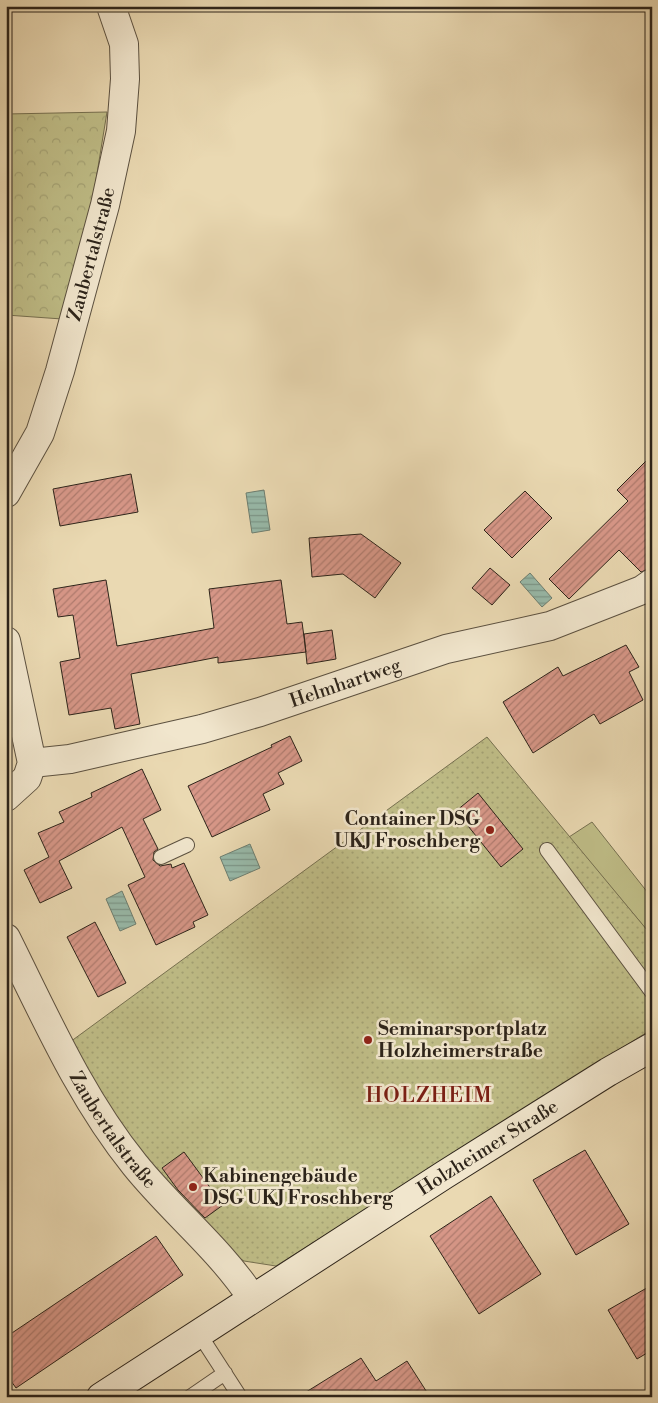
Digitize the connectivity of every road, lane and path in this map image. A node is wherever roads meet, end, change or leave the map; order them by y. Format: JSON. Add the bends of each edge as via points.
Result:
{"nodes":[{"id":1,"x":111,"y":6,"type":"edge"},
{"id":2,"x":6,"y":493,"type":"edge"},
{"id":3,"x":652,"y":583,"type":"edge"},
{"id":4,"x":6,"y":641,"type":"edge"},
{"id":5,"x":32,"y":763,"type":"junction"},
{"id":6,"x":6,"y":796,"type":"edge"},
{"id":7,"x":187,"y":845,"type":"dead end"},
{"id":8,"x":547,"y":850,"type":"dead end"},
{"id":9,"x":161,"y":857,"type":"dead end"},
{"id":10,"x":6,"y":938,"type":"edge"},
{"id":11,"x":652,"y":992,"type":"edge"},
{"id":12,"x":652,"y":1047,"type":"edge"},
{"id":13,"x":252,"y":1298,"type":"junction"},
{"id":14,"x":198,"y":1332,"type":"junction"},
{"id":15,"x":225,"y":1373,"type":"junction"},
{"id":16,"x":101,"y":1397,"type":"edge"},
{"id":17,"x":190,"y":1397,"type":"edge"},
{"id":18,"x":240,"y":1397,"type":"edge"}],
"edges":[{"from":1,"to":2,"type":"street","name":"Zaubertalstraße","via":[[124,44],[121,131],[105,205],[40,433]]},
{"from":3,"to":5,"type":"street","name":"Helmhartweg","via":[[642,590],[550,626],[446,649],[230,721],[70,759]]},
{"from":4,"to":5,"type":"street"},
{"from":5,"to":6,"type":"street","via":[[27,778]]},
{"from":7,"to":9,"type":"lane"},
{"from":8,"to":11,"type":"lane"},
{"from":10,"to":13,"type":"street","name":"Zaubertalstraße","via":[[79,1084],[106,1125],[134,1164],[238,1276]]},
{"from":12,"to":13,"type":"street","name":"Holzheimer Straße","via":[[530,1120]]},
{"from":13,"to":14,"type":"street","name":"Holzheimer Straße"},
{"from":14,"to":15,"type":"lane"},
{"from":14,"to":16,"type":"street","name":"Holzheimer Straße"},
{"from":15,"to":17,"type":"lane"},
{"from":15,"to":18,"type":"lane"}]}
